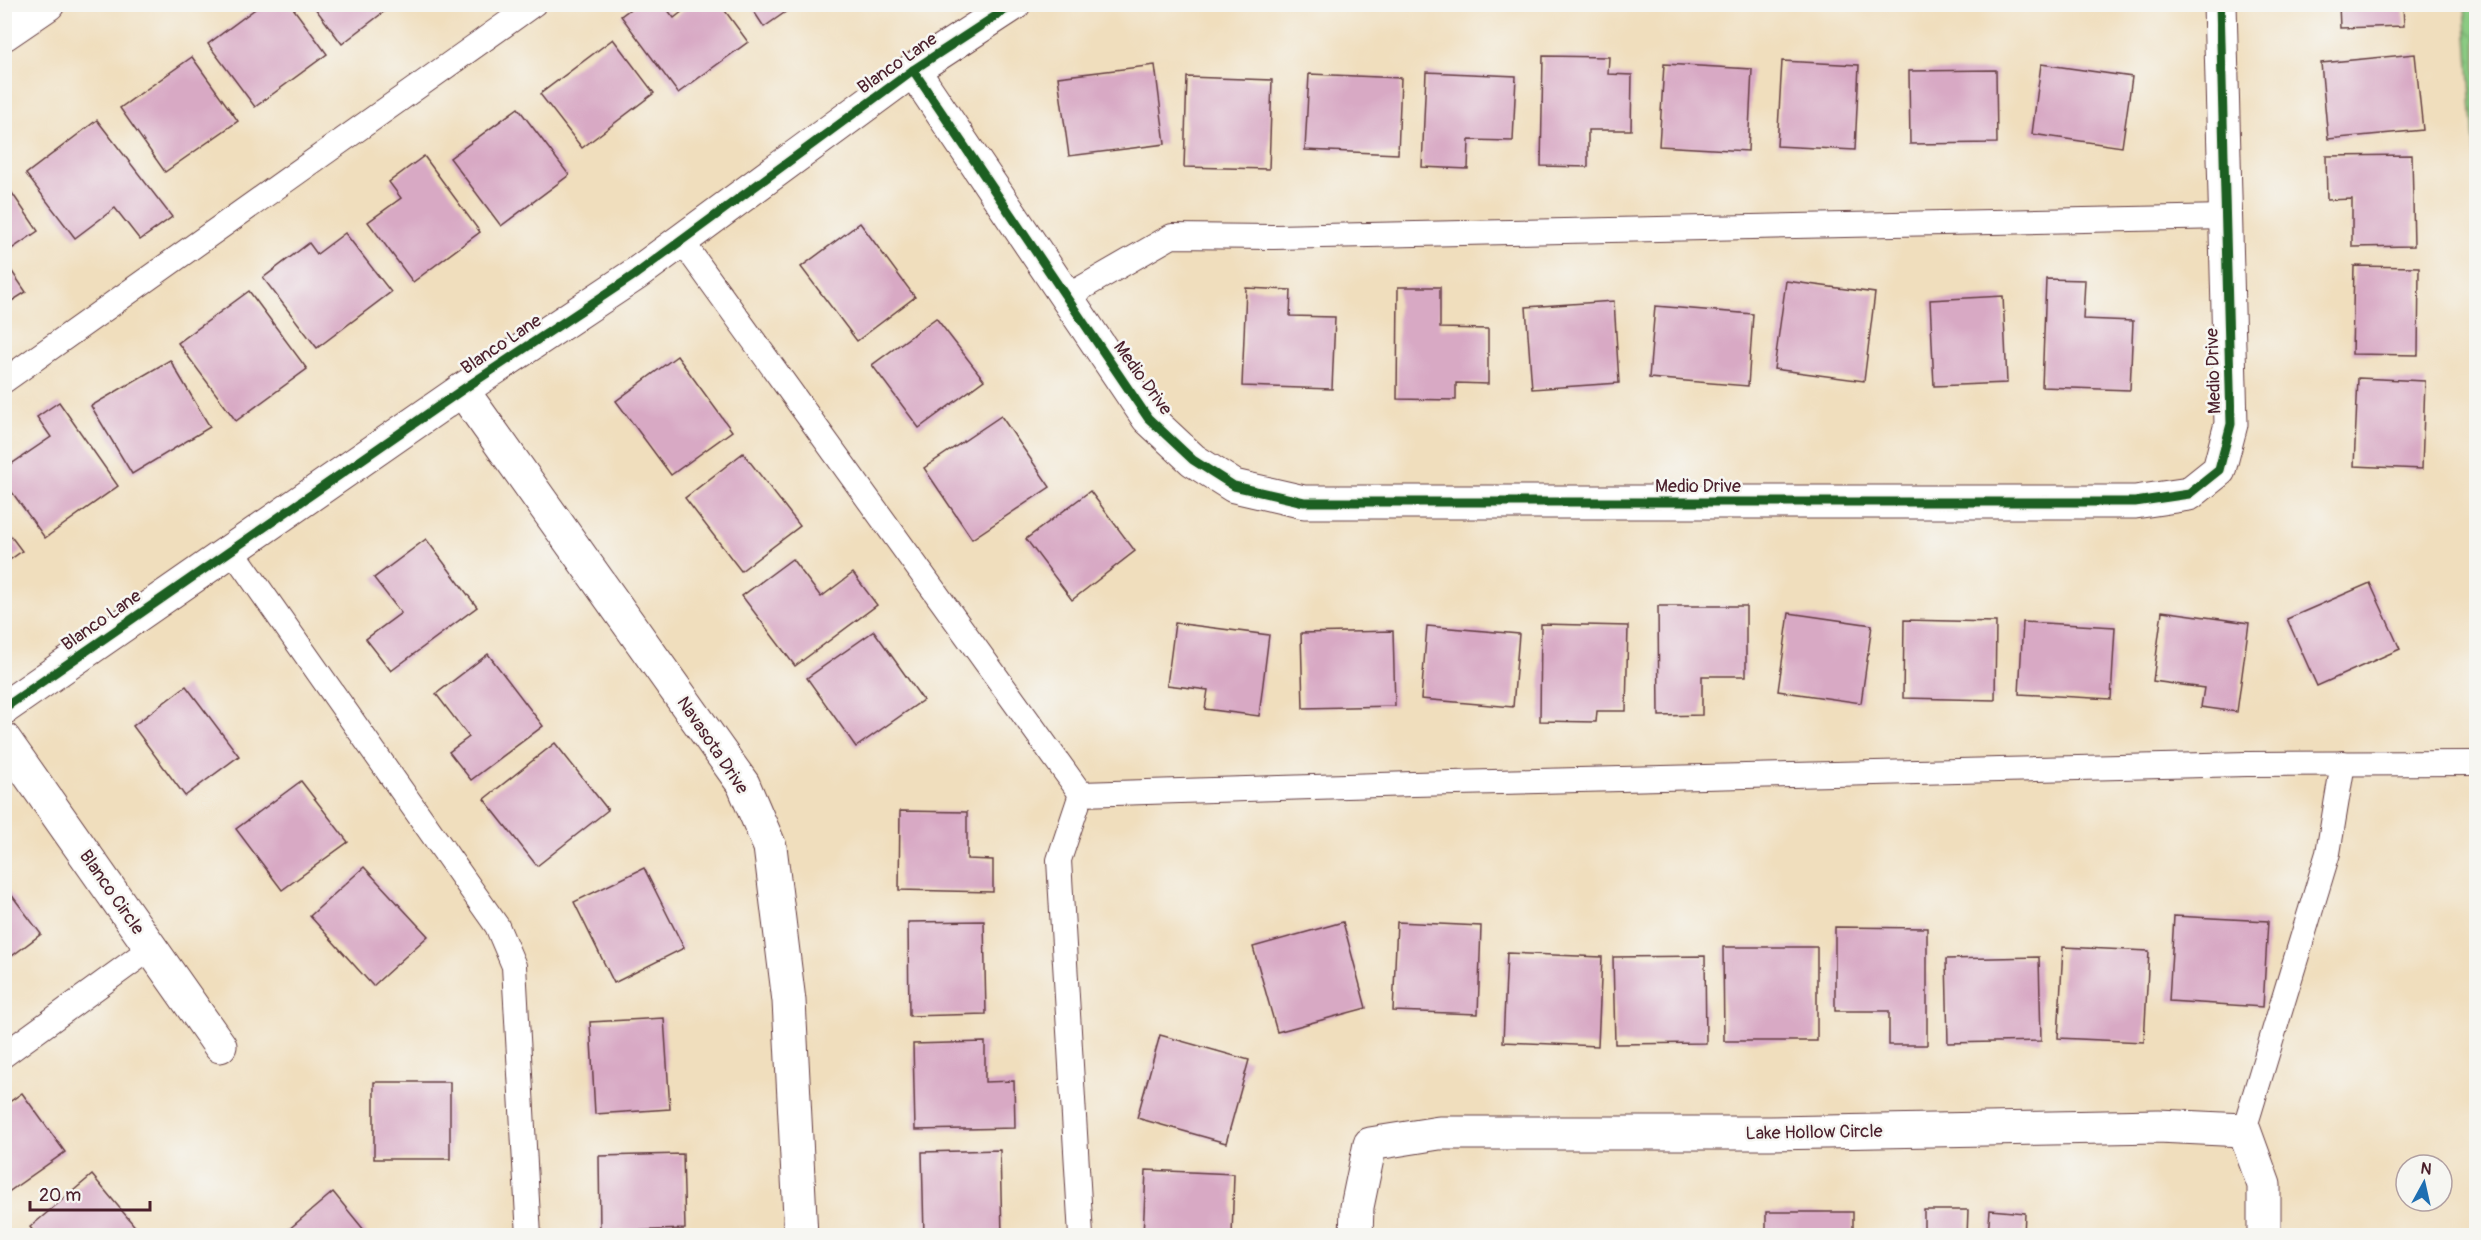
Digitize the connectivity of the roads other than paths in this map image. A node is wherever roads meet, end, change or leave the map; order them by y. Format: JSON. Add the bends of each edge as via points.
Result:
{"nodes":[{"id":1,"x":48,"y":4,"type":"edge"},
{"id":2,"x":534,"y":4,"type":"edge"},
{"id":3,"x":1014,"y":4,"type":"edge"},
{"id":4,"x":2220,"y":4,"type":"edge"},
{"id":5,"x":4,"y":34,"type":"edge"},
{"id":6,"x":913,"y":70,"type":"junction"},
{"id":7,"x":2226,"y":217,"type":"junction"},
{"id":8,"x":681,"y":240,"type":"junction"},
{"id":9,"x":1066,"y":297,"type":"junction"},
{"id":10,"x":4,"y":381,"type":"edge"},
{"id":11,"x":462,"y":390,"type":"junction"},
{"id":12,"x":232,"y":550,"type":"junction"},
{"id":13,"x":4,"y":708,"type":"edge"},
{"id":14,"x":4,"y":739,"type":"edge"},
{"id":15,"x":2476,"y":763,"type":"edge"},
{"id":16,"x":2343,"y":764,"type":"junction"},
{"id":17,"x":1081,"y":795,"type":"junction"},
{"id":18,"x":151,"y":948,"type":"junction"},
{"id":19,"x":220,"y":1046,"type":"dead end"},
{"id":20,"x":4,"y":1054,"type":"edge"},
{"id":21,"x":2244,"y":1130,"type":"junction"},
{"id":22,"x":529,"y":1236,"type":"edge"},
{"id":23,"x":801,"y":1236,"type":"edge"},
{"id":24,"x":1081,"y":1236,"type":"edge"},
{"id":25,"x":1356,"y":1236,"type":"edge"},
{"id":26,"x":2264,"y":1236,"type":"edge"}],
"edges":[{"from":1,"to":5,"type":"street"},
{"from":2,"to":10,"type":"lane"},
{"from":3,"to":6,"type":"street","name":"Blanco Lane"},
{"from":4,"to":7,"type":"street","name":"Medio Drive"},
{"from":6,"to":8,"type":"street","name":"Blanco Lane"},
{"from":6,"to":9,"type":"street","name":"Medio Drive"},
{"from":7,"to":9,"type":"lane","via":[[1172,236]]},
{"from":7,"to":9,"type":"street","name":"Medio Drive","via":[[2231,424],[2219,470],[2188,494],[2135,502],[1304,502],[1234,486],[1193,460],[1148,418]]},
{"from":8,"to":11,"type":"street","name":"Blanco Lane"},
{"from":8,"to":17,"type":"lane"},
{"from":11,"to":12,"type":"street","name":"Blanco Lane"},
{"from":11,"to":23,"type":"street","name":"Navasota Drive","via":[[743,784],[771,846],[789,1001]]},
{"from":12,"to":13,"type":"street","name":"Blanco Lane"},
{"from":12,"to":22,"type":"lane","via":[[497,926],[514,966]]},
{"from":14,"to":18,"type":"street","name":"Blanco Circle"},
{"from":15,"to":16,"type":"lane"},
{"from":16,"to":17,"type":"lane"},
{"from":16,"to":21,"type":"lane","via":[[2328,853]]},
{"from":17,"to":24,"type":"lane","via":[[1059,860]]},
{"from":18,"to":19,"type":"street","name":"Blanco Circle"},
{"from":18,"to":20,"type":"lane"},
{"from":21,"to":25,"type":"street","name":"Lake Hollow Circle","via":[[2158,1126],[1770,1133],[1439,1133],[1370,1144],[1357,1207]]},
{"from":21,"to":26,"type":"street","via":[[2264,1185]]}]}
